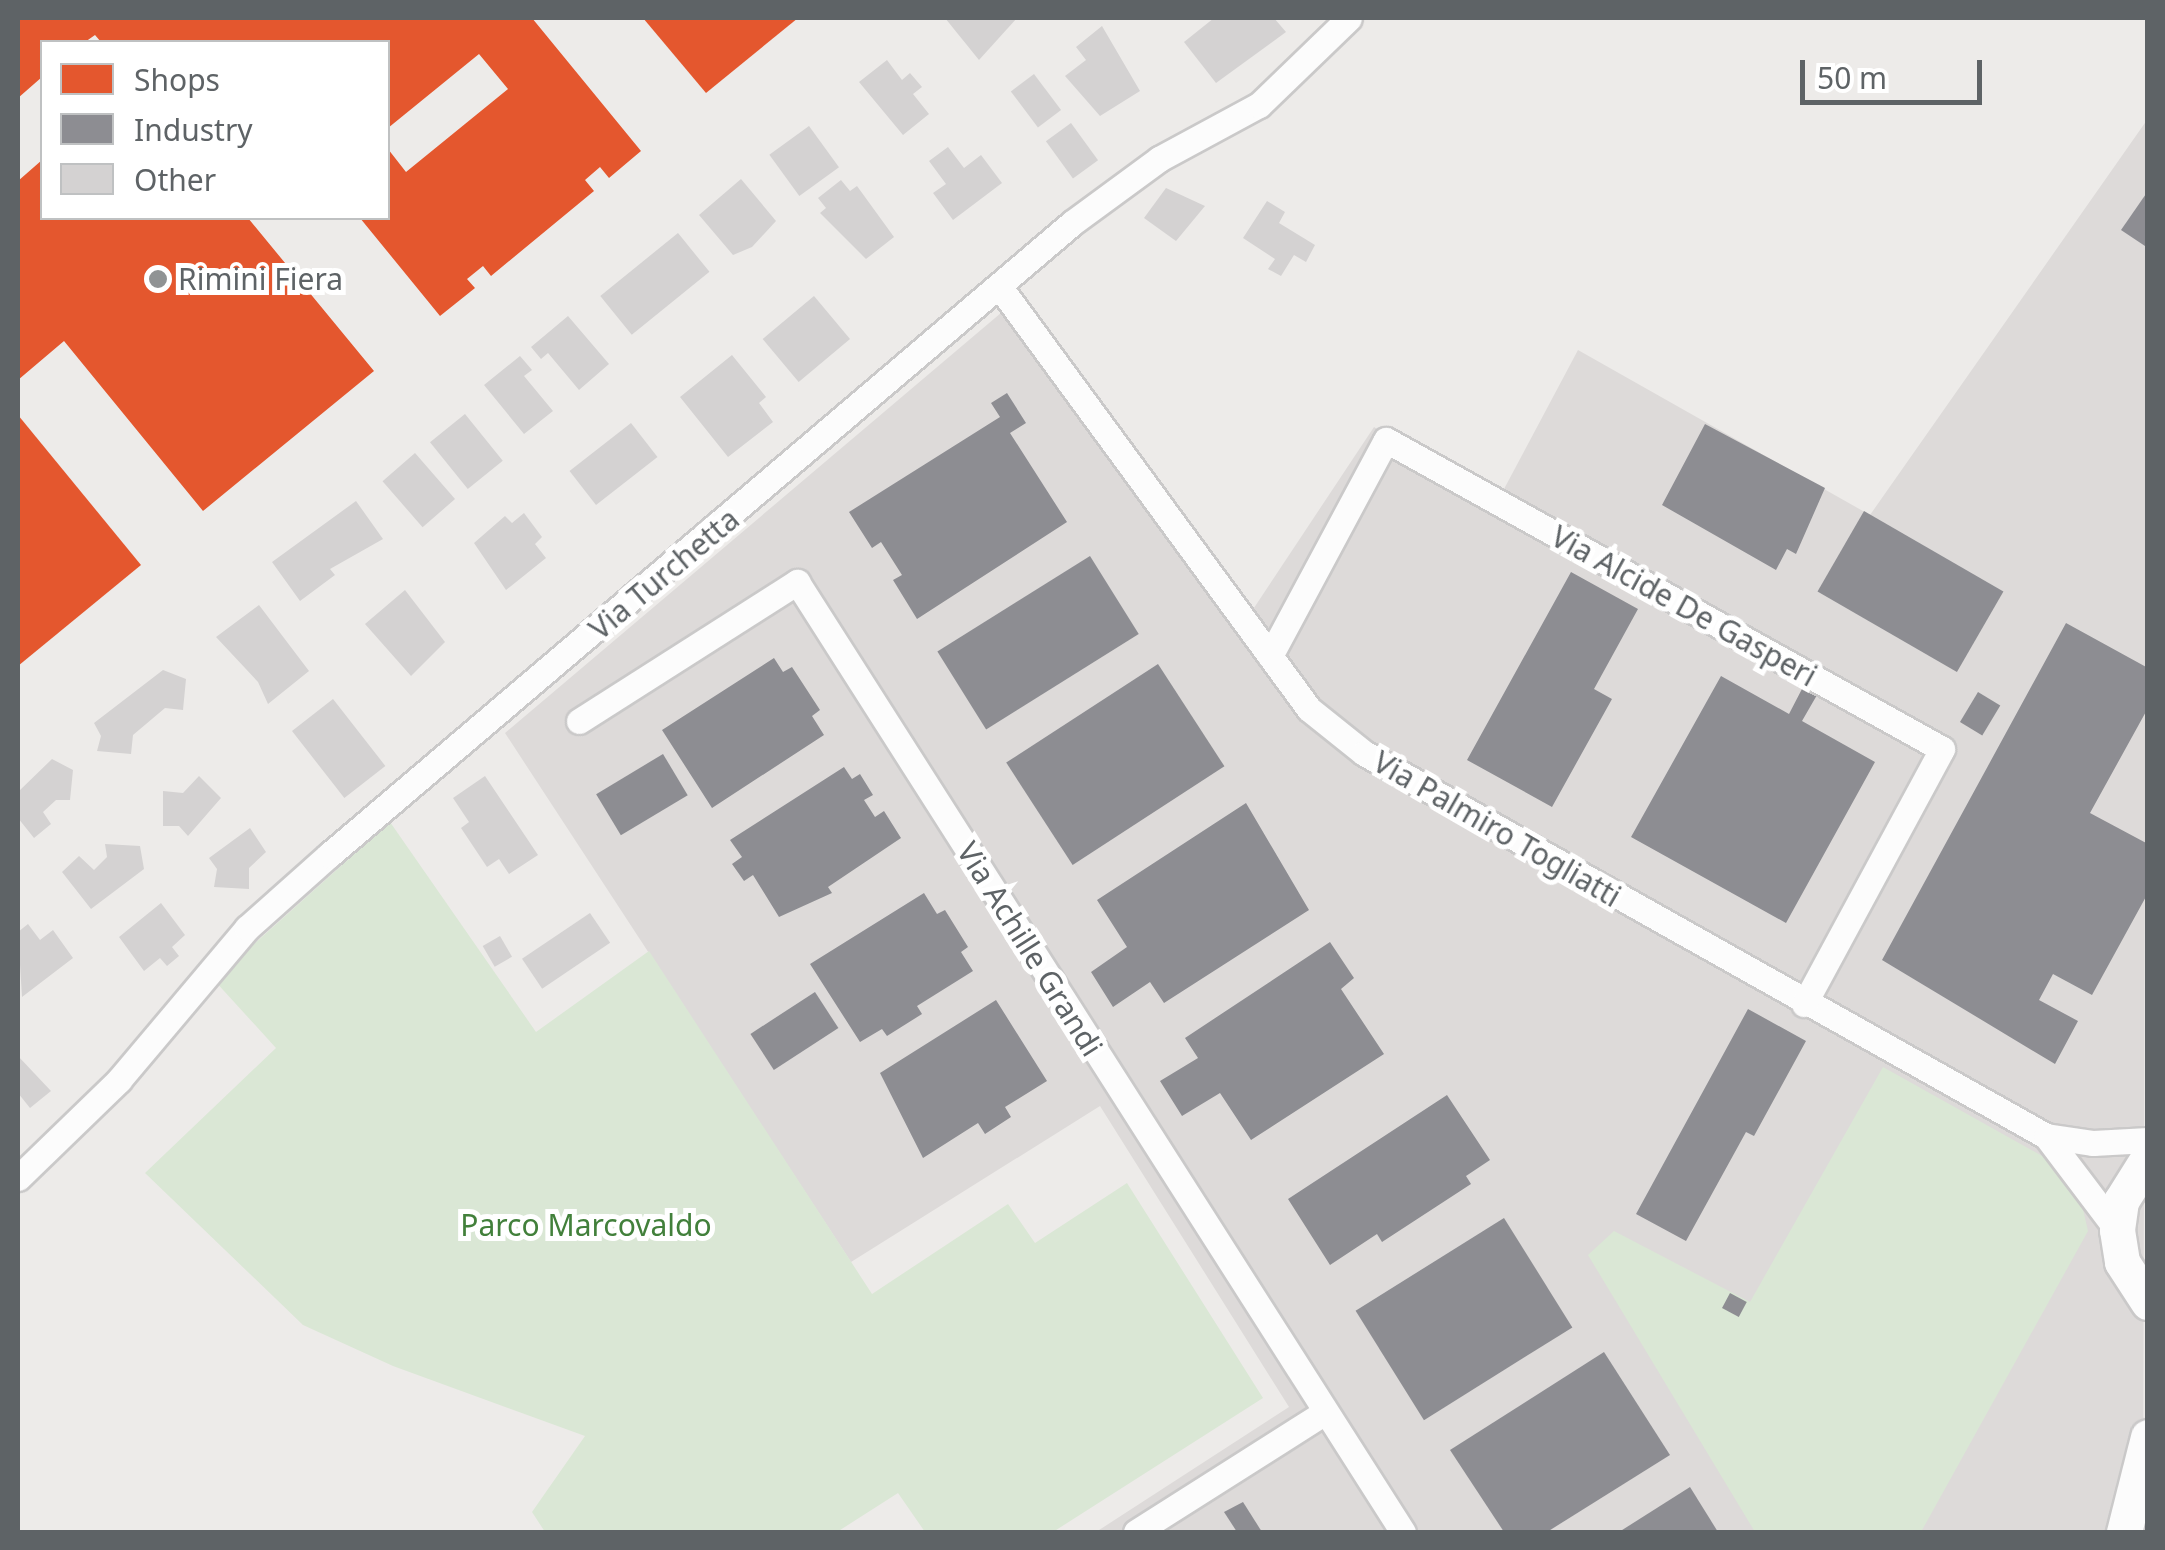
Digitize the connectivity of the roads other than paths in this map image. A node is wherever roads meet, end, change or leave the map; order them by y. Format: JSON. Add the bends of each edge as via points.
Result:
{"nodes":[{"id":1,"x":1349,"y":18,"type":"edge"},
{"id":2,"x":999,"y":286,"type":"junction"},
{"id":3,"x":1270,"y":656,"type":"junction"},
{"id":4,"x":579,"y":721,"type":"dead end"},
{"id":5,"x":1804,"y":1004,"type":"junction"},
{"id":6,"x":2046,"y":1136,"type":"junction"},
{"id":7,"x":2148,"y":1140,"type":"edge"},
{"id":8,"x":2148,"y":1158,"type":"edge"},
{"id":9,"x":18,"y":1178,"type":"edge"},
{"id":10,"x":2117,"y":1230,"type":"junction"},
{"id":11,"x":2144,"y":1303,"type":"edge"},
{"id":12,"x":1324,"y":1412,"type":"junction"},
{"id":13,"x":2148,"y":1437,"type":"edge"},
{"id":14,"x":1136,"y":1532,"type":"edge"},
{"id":15,"x":1403,"y":1532,"type":"edge"},
{"id":16,"x":2124,"y":1532,"type":"edge"}],
"edges":[{"from":1,"to":2,"type":"street","name":"Via Turchetta","via":[[1275,93],[1159,159]]},
{"from":2,"to":3,"type":"street","name":"Via Palmiro Togliatti"},
{"from":2,"to":9,"type":"street","name":"Via Turchetta","via":[[246,928],[111,1088]]},
{"from":3,"to":5,"type":"street","name":"Via Palmiro Togliatti","via":[[1309,709],[1364,753]]},
{"from":3,"to":5,"type":"street","name":"Via Alcide De Gasperi","via":[[1386,440],[1942,749]]},
{"from":4,"to":12,"type":"street","name":"Via Achille Grandi","via":[[797,582]]},
{"from":5,"to":6,"type":"street","name":"Via Palmiro Togliatti"},
{"from":6,"to":7,"type":"street","via":[[2093,1143]]},
{"from":6,"to":10,"type":"street","name":"Via Palmiro Togliatti"},
{"from":8,"to":10,"type":"street","via":[[2121,1201]]},
{"from":10,"to":11,"type":"street","via":[[2122,1262]]},
{"from":12,"to":14,"type":"street"},
{"from":12,"to":15,"type":"street","name":"Via Achille Grandi"},
{"from":13,"to":16,"type":"street"}]}
